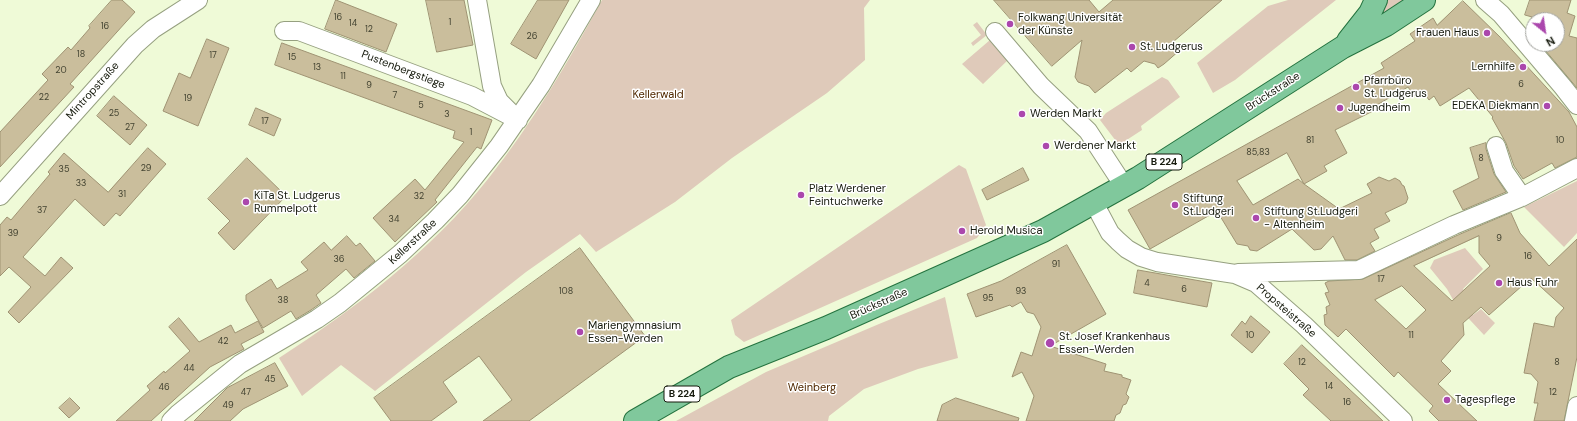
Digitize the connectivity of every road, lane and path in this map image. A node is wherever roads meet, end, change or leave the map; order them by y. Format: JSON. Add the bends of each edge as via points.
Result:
{"nodes":[{"id":1,"x":477,"y":0,"type":"edge"},
{"id":2,"x":591,"y":0,"type":"edge"},
{"id":3,"x":1376,"y":0,"type":"edge"},
{"id":4,"x":1424,"y":0,"type":"edge"},
{"id":5,"x":1485,"y":0,"type":"edge"},
{"id":6,"x":193,"y":2,"type":"edge"},
{"id":7,"x":284,"y":31,"type":"dead end"},
{"id":8,"x":995,"y":32,"type":"dead end"},
{"id":9,"x":1343,"y":47,"type":"junction"},
{"id":10,"x":1577,"y":105,"type":"edge"},
{"id":11,"x":518,"y":120,"type":"junction"},
{"id":12,"x":1496,"y":146,"type":"dead end"},
{"id":13,"x":1577,"y":168,"type":"edge"},
{"id":14,"x":1124,"y":186,"type":"junction"},
{"id":15,"x":0,"y":196,"type":"edge"},
{"id":16,"x":1522,"y":197,"type":"junction"},
{"id":17,"x":1094,"y":203,"type":"junction"},
{"id":18,"x":1235,"y":274,"type":"junction"},
{"id":19,"x":1577,"y":406,"type":"edge"},
{"id":20,"x":171,"y":421,"type":"edge"},
{"id":21,"x":635,"y":421,"type":"edge"},
{"id":22,"x":1403,"y":421,"type":"edge"},
{"id":23,"x":1574,"y":421,"type":"edge"}],
"edges":[{"from":1,"to":11,"type":"street","via":[[492,86],[499,101]]},
{"from":2,"to":11,"type":"street","name":"Kellerstraße"},
{"from":3,"to":9,"type":"main road","number":"B 224","via":[[1370,13]]},
{"from":4,"to":9,"type":"main road","name":"Brückstraße","number":"B 224","via":[[1386,25]]},
{"from":5,"to":10,"type":"street","via":[[1501,14]]},
{"from":6,"to":15,"type":"street","name":"Mintropstraße","via":[[134,45]]},
{"from":7,"to":11,"type":"street","name":"Pustenbergstiege","via":[[299,31],[472,96]]},
{"from":8,"to":14,"type":"street","via":[[1041,86],[1088,131]]},
{"from":9,"to":14,"type":"main road","name":"Brückstraße","number":"B 224"},
{"from":11,"to":20,"type":"street","name":"Kellerstraße","via":[[460,195],[400,254],[363,286],[328,311],[240,364]]},
{"from":12,"to":16,"type":"street","via":[[1504,172]]},
{"from":13,"to":16,"type":"street"},
{"from":14,"to":17,"type":"main road","name":"Brückstraße","number":"B 224"},
{"from":16,"to":18,"type":"street","via":[[1454,225],[1359,270]]},
{"from":17,"to":18,"type":"street","name":"Propsteistraße","via":[[1114,237],[1127,250],[1157,262]]},
{"from":17,"to":21,"type":"main road","name":"Brückstraße","number":"B 224","via":[[1012,245],[826,328],[729,367]]},
{"from":18,"to":22,"type":"street","name":"Propsteistraße","via":[[1256,283]]},
{"from":19,"to":23,"type":"street"}]}
